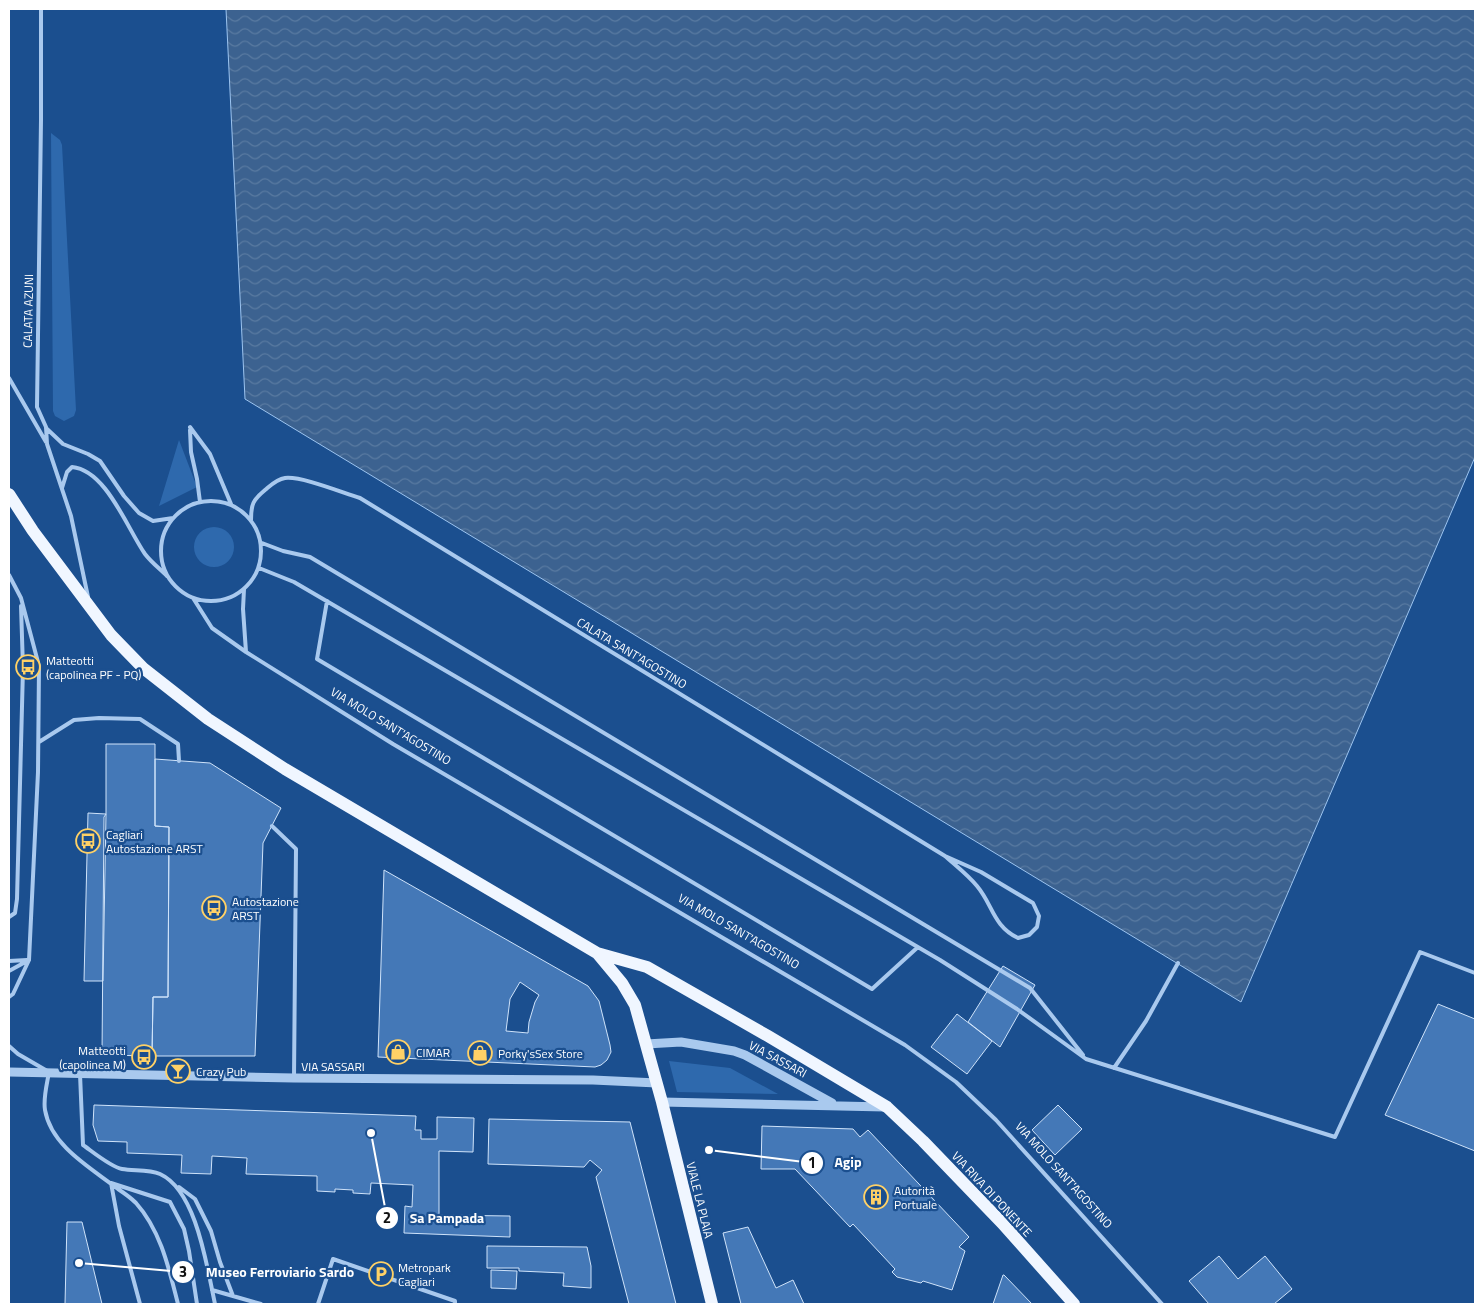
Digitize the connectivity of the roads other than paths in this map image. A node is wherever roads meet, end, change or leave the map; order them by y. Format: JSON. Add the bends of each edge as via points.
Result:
{"nodes":[{"id":1,"x":40,"y":9,"type":"edge"},
{"id":2,"x":9,"y":378,"type":"edge"},
{"id":3,"x":46,"y":428,"type":"junction"},
{"id":4,"x":47,"y":444,"type":"junction"},
{"id":5,"x":62,"y":488,"type":"junction"},
{"id":6,"x":9,"y":494,"type":"edge"},
{"id":7,"x":200,"y":502,"type":"junction"},
{"id":8,"x":231,"y":504,"type":"junction"},
{"id":9,"x":172,"y":518,"type":"junction"},
{"id":10,"x":251,"y":520,"type":"junction"},
{"id":11,"x":262,"y":543,"type":"junction"},
{"id":12,"x":259,"y":568,"type":"junction"},
{"id":13,"x":9,"y":576,"type":"edge"},
{"id":14,"x":169,"y":578,"type":"junction"},
{"id":15,"x":244,"y":589,"type":"junction"},
{"id":16,"x":21,"y":598,"type":"junction"},
{"id":17,"x":193,"y":598,"type":"junction"},
{"id":18,"x":327,"y":601,"type":"junction"},
{"id":19,"x":90,"y":606,"type":"junction"},
{"id":20,"x":246,"y":652,"type":"junction"},
{"id":21,"x":39,"y":742,"type":"junction"},
{"id":22,"x":179,"y":761,"type":"dead end"},
{"id":23,"x":272,"y":826,"type":"dead end"},
{"id":24,"x":945,"y":856,"type":"junction"},
{"id":25,"x":9,"y":917,"type":"edge"},
{"id":26,"x":918,"y":947,"type":"junction"},
{"id":27,"x":597,"y":953,"type":"junction"},
{"id":28,"x":29,"y":960,"type":"junction"},
{"id":29,"x":9,"y":961,"type":"edge"},
{"id":30,"x":1178,"y":963,"type":"dead end"},
{"id":31,"x":9,"y":970,"type":"edge"},
{"id":32,"x":1475,"y":973,"type":"edge"},
{"id":33,"x":9,"y":997,"type":"edge"},
{"id":34,"x":646,"y":1044,"type":"junction"},
{"id":35,"x":9,"y":1046,"type":"edge"},
{"id":36,"x":1086,"y":1059,"type":"junction"},
{"id":37,"x":1114,"y":1068,"type":"junction"},
{"id":38,"x":9,"y":1072,"type":"edge"},
{"id":39,"x":49,"y":1072,"type":"junction"},
{"id":40,"x":80,"y":1074,"type":"junction"},
{"id":41,"x":294,"y":1078,"type":"junction"},
{"id":42,"x":657,"y":1083,"type":"junction"},
{"id":43,"x":662,"y":1102,"type":"junction"},
{"id":44,"x":835,"y":1104,"type":"junction"},
{"id":45,"x":886,"y":1107,"type":"junction"},
{"id":46,"x":111,"y":1184,"type":"junction"},
{"id":47,"x":177,"y":1185,"type":"junction"},
{"id":48,"x":212,"y":1290,"type":"junction"},
{"id":49,"x":233,"y":1296,"type":"junction"},
{"id":50,"x":140,"y":1304,"type":"edge"},
{"id":51,"x":178,"y":1304,"type":"edge"},
{"id":52,"x":197,"y":1304,"type":"edge"},
{"id":53,"x":215,"y":1304,"type":"edge"},
{"id":54,"x":261,"y":1304,"type":"edge"},
{"id":55,"x":318,"y":1304,"type":"edge"},
{"id":56,"x":455,"y":1304,"type":"edge"},
{"id":57,"x":712,"y":1304,"type":"edge"},
{"id":58,"x":1074,"y":1304,"type":"edge"},
{"id":59,"x":1162,"y":1304,"type":"edge"}],
"edges":[{"from":1,"to":3,"type":"lane","name":"CALATA AZUNI","via":[[37,407]]},
{"from":2,"to":4,"type":"lane"},
{"from":3,"to":4,"type":"lane","name":"CALATA AZUNI"},
{"from":3,"to":9,"type":"lane","via":[[63,444],[100,461],[139,513],[153,521]]},
{"from":4,"to":5,"type":"lane","name":"CALATA AZUNI"},
{"from":5,"to":14,"type":"lane","via":[[72,467],[92,474],[106,489],[146,555]]},
{"from":5,"to":19,"type":"lane","name":"CALATA AZUNI"},
{"from":6,"to":19,"type":"main road"},
{"from":7,"to":8,"type":"lane","via":[[216,500]]},
{"from":7,"to":8,"type":"lane","via":[[190,427],[210,454]]},
{"from":7,"to":9,"type":"lane"},
{"from":8,"to":10,"type":"lane"},
{"from":9,"to":14,"type":"lane","via":[[164,532],[161,547],[162,563]]},
{"from":10,"to":11,"type":"lane"},
{"from":10,"to":24,"type":"lane","name":"CALATA SANT'AGOSTINO","via":[[251,505],[259,495],[273,483],[286,478],[303,480],[360,498]]},
{"from":11,"to":12,"type":"lane"},
{"from":11,"to":36,"type":"lane","via":[[310,557],[1030,988]]},
{"from":12,"to":15,"type":"lane"},
{"from":12,"to":18,"type":"lane","via":[[294,582]]},
{"from":13,"to":16,"type":"lane"},
{"from":14,"to":17,"type":"lane","via":[[179,590]]},
{"from":15,"to":17,"type":"lane","via":[[222,600],[209,602]]},
{"from":15,"to":20,"type":"lane","via":[[242,609]]},
{"from":16,"to":21,"type":"lane","via":[[39,666]]},
{"from":16,"to":25,"type":"lane","via":[[23,668],[17,899],[15,913]]},
{"from":17,"to":20,"type":"lane","name":"VIA MOLO SANT'AGOSTINO","via":[[212,628]]},
{"from":18,"to":26,"type":"lane"},
{"from":18,"to":26,"type":"lane","via":[[317,659],[872,989]]},
{"from":19,"to":27,"type":"main road","via":[[130,656],[208,718],[285,769]]},
{"from":20,"to":59,"type":"lane","name":"VIA MOLO SANT'AGOSTINO","via":[[393,744],[905,1045],[956,1082],[996,1120]]},
{"from":21,"to":22,"type":"lane","via":[[74,720],[140,719],[178,744]]},
{"from":21,"to":28,"type":"lane"},
{"from":23,"to":41,"type":"lane","via":[[296,849]]},
{"from":24,"to":24,"type":"lane","name":"CALATA SANT'AGOSTINO","via":[[977,885],[1008,933],[1018,938],[1029,935],[1037,927],[1038,916],[1032,903],[981,872]]},
{"from":26,"to":36,"type":"lane","via":[[1017,1009]]},
{"from":27,"to":34,"type":"main road","via":[[635,1005]]},
{"from":27,"to":45,"type":"main road","via":[[647,967]]},
{"from":28,"to":29,"type":"lane"},
{"from":28,"to":31,"type":"lane"},
{"from":28,"to":33,"type":"lane"},
{"from":30,"to":37,"type":"lane","via":[[1146,1021]]},
{"from":32,"to":37,"type":"lane","via":[[1420,952],[1334,1137]]},
{"from":34,"to":42,"type":"main road"},
{"from":34,"to":44,"type":"street","name":"VIA SASSARI","via":[[681,1042],[734,1051]]},
{"from":35,"to":39,"type":"lane"},
{"from":36,"to":37,"type":"lane"},
{"from":38,"to":39,"type":"street","name":"VIA SASSARI"},
{"from":39,"to":40,"type":"street","name":"VIA SASSARI"},
{"from":39,"to":46,"type":"lane","via":[[44,1108],[55,1137]]},
{"from":40,"to":41,"type":"street","name":"VIA SASSARI"},
{"from":40,"to":47,"type":"lane","via":[[83,1145],[119,1169],[159,1174]]},
{"from":41,"to":42,"type":"street","name":"VIA SASSARI"},
{"from":42,"to":43,"type":"main road"},
{"from":43,"to":44,"type":"street","name":"VIA SASSARI"},
{"from":43,"to":57,"type":"main road","name":"VIALE LA PLAIA"},
{"from":44,"to":45,"type":"street","name":"VIA SASSARI"},
{"from":45,"to":58,"type":"main road","name":"VIA RIVA DI PONENTE","via":[[1002,1223]]},
{"from":46,"to":50,"type":"lane","via":[[118,1226]]},
{"from":46,"to":51,"type":"lane","via":[[136,1202],[154,1229]]},
{"from":46,"to":52,"type":"lane","via":[[170,1202],[184,1228]]},
{"from":47,"to":48,"type":"lane","via":[[199,1233]]},
{"from":47,"to":49,"type":"lane","via":[[195,1199],[211,1231]]},
{"from":48,"to":49,"type":"lane"},
{"from":48,"to":53,"type":"lane"},
{"from":49,"to":54,"type":"lane"},
{"from":55,"to":56,"type":"lane","via":[[333,1259],[455,1301]]}]}
